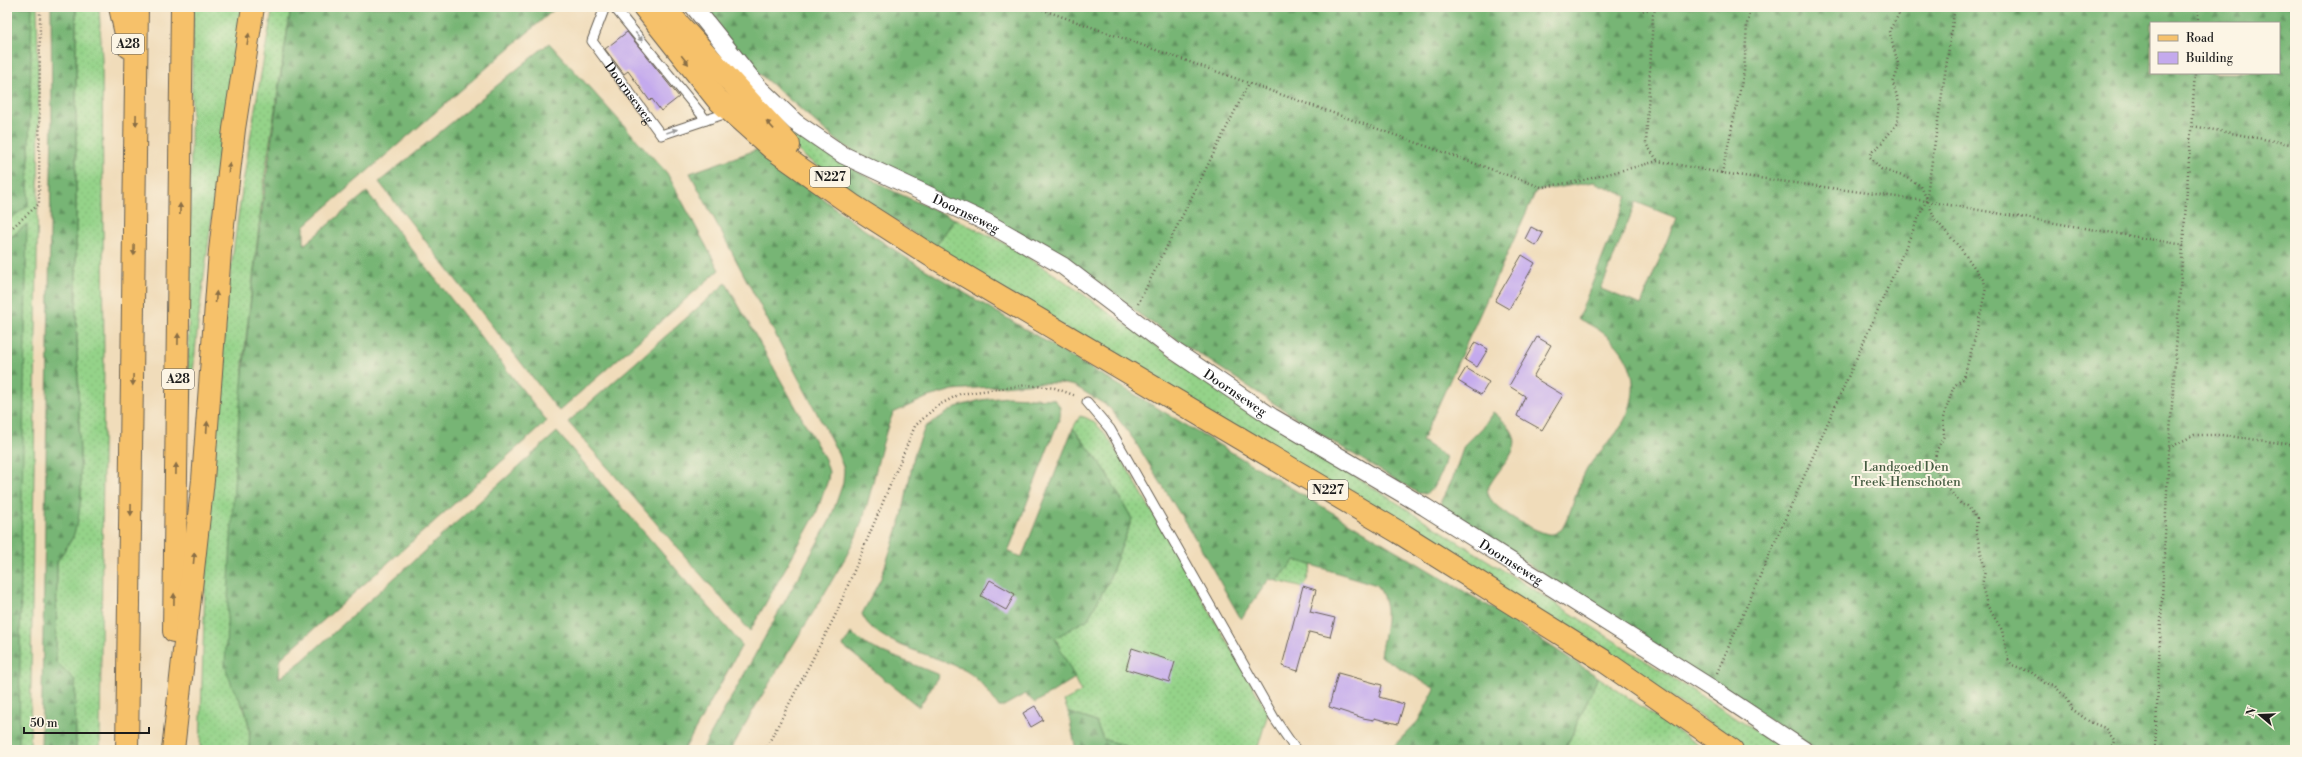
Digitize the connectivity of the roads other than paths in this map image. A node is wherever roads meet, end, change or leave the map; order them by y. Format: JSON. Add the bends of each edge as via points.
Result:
{"nodes":[{"id":1,"x":120,"y":7,"type":"edge"},
{"id":2,"x":137,"y":7,"type":"edge"},
{"id":3,"x":182,"y":7,"type":"edge"},
{"id":4,"x":254,"y":7,"type":"edge"},
{"id":5,"x":605,"y":7,"type":"edge"},
{"id":6,"x":614,"y":7,"type":"edge"},
{"id":7,"x":644,"y":7,"type":"edge"},
{"id":8,"x":663,"y":7,"type":"edge"},
{"id":9,"x":694,"y":7,"type":"edge"},
{"id":10,"x":137,"y":81,"type":"junction"},
{"id":11,"x":734,"y":101,"type":"junction"},
{"id":12,"x":706,"y":120,"type":"junction"},
{"id":13,"x":1087,"y":402,"type":"road end"},
{"id":14,"x":127,"y":750,"type":"edge"},
{"id":15,"x":172,"y":750,"type":"edge"},
{"id":16,"x":1296,"y":750,"type":"edge"},
{"id":17,"x":1732,"y":750,"type":"edge"},
{"id":18,"x":1804,"y":750,"type":"edge"}],
"edges":[{"from":1,"to":10,"type":"main road","number":"A28"},
{"from":2,"to":10,"type":"main road","number":"A28"},
{"from":15,"to":3,"type":"main road","number":"A28","one_way":true},
{"from":15,"to":4,"type":"main road","number":"A28","one_way":true,"via":[[203,480],[220,251],[234,129]]},
{"from":5,"to":12,"type":"lane","name":"Doornseweg","one_way":true,"via":[[592,41],[661,135]]},
{"from":6,"to":12,"type":"lane","one_way":true},
{"from":7,"to":11,"type":"main road","number":"N227","one_way":true,"via":[[717,99]]},
{"from":8,"to":11,"type":"main road","number":"N227"},
{"from":9,"to":18,"type":"street","name":"Doornseweg","via":[[759,88],[801,126],[842,155],[986,222],[1063,266],[1176,352],[1272,417],[1425,507]]},
{"from":10,"to":14,"type":"main road","number":"A28","one_way":true},
{"from":11,"to":12,"type":"lane","name":"Doornseweg"},
{"from":11,"to":17,"type":"main road","number":"N227","via":[[930,255],[1400,533],[1604,661]]},
{"from":13,"to":16,"type":"lane","via":[[1110,429],[1274,718]]}]}
